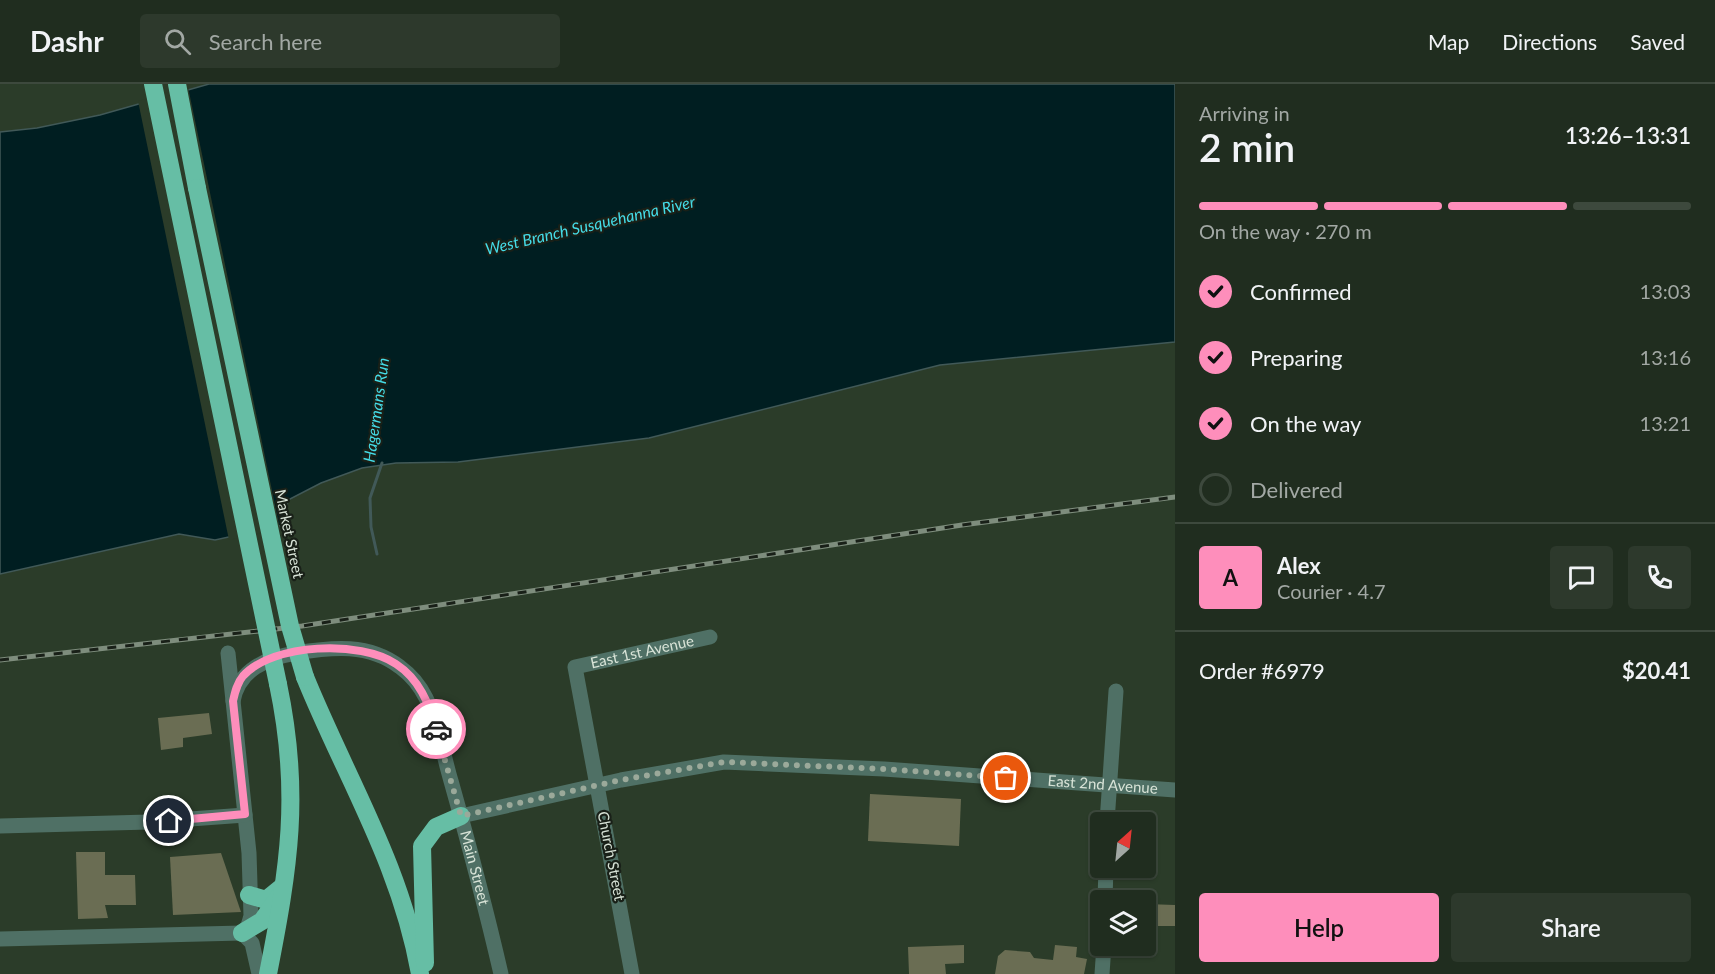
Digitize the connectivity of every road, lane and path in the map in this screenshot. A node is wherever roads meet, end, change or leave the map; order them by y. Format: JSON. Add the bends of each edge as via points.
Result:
{"nodes":[{"id":1,"x":153,"y":84,"type":"edge"},
{"id":2,"x":177,"y":84,"type":"edge"},
{"id":3,"x":710,"y":638,"type":"dead end"},
{"id":4,"x":228,"y":653,"type":"dead end"},
{"id":5,"x":575,"y":667,"type":"joint"},
{"id":6,"x":1116,"y":691,"type":"dead end"},
{"id":7,"x":233,"y":701,"type":"junction"},
{"id":8,"x":598,"y":785,"type":"junction"},
{"id":9,"x":1108,"y":786,"type":"junction"},
{"id":10,"x":1175,"y":790,"type":"edge"},
{"id":11,"x":1107,"y":812,"type":"edge"},
{"id":12,"x":245,"y":814,"type":"junction"},
{"id":13,"x":461,"y":816,"type":"junction"},
{"id":14,"x":0,"y":826,"type":"edge"},
{"id":15,"x":285,"y":884,"type":"junction"},
{"id":16,"x":249,"y":895,"type":"junction"},
{"id":17,"x":242,"y":933,"type":"junction"},
{"id":18,"x":0,"y":939,"type":"edge"},
{"id":19,"x":1103,"y":956,"type":"edge"},
{"id":20,"x":258,"y":974,"type":"edge"},
{"id":21,"x":268,"y":974,"type":"edge"},
{"id":22,"x":423,"y":974,"type":"edge"},
{"id":23,"x":501,"y":974,"type":"edge"},
{"id":24,"x":632,"y":974,"type":"edge"},
{"id":25,"x":1102,"y":974,"type":"edge"}],
"edges":[{"from":1,"to":15,"type":"highway","bridge":true,"via":[[287,734],[292,786]]},
{"from":2,"to":22,"type":"highway","name":"Market Street","bridge":true,"via":[[287,614],[305,678],[391,866]]},
{"from":3,"to":5,"type":"street","name":"East 1st Avenue"},
{"from":4,"to":7,"type":"street"},
{"from":5,"to":8,"type":"street","name":"Church Street"},
{"from":6,"to":9,"type":"street"},
{"from":7,"to":12,"type":"street"},
{"from":7,"to":13,"type":"street","name":"Main Street","via":[[241,678],[263,663],[332,648],[362,649],[379,655],[416,682],[430,707]]},
{"from":8,"to":9,"type":"street","name":"East 2nd Avenue","via":[[724,762]]},
{"from":8,"to":13,"type":"street","name":"East 2nd Avenue"},
{"from":8,"to":24,"type":"street","name":"Church Street"},
{"from":9,"to":10,"type":"street","name":"East 2nd Avenue"},
{"from":9,"to":11,"type":"street"},
{"from":12,"to":14,"type":"street","via":[[148,822]]},
{"from":12,"to":16,"type":"street"},
{"from":13,"to":22,"type":"highway","via":[[436,827],[422,846],[427,937]]},
{"from":13,"to":23,"type":"street","name":"Main Street"},
{"from":15,"to":16,"type":"highway","via":[[266,900]]},
{"from":15,"to":17,"type":"highway","via":[[267,915]]},
{"from":15,"to":21,"type":"highway"},
{"from":16,"to":17,"type":"street","via":[[250,921]]},
{"from":17,"to":18,"type":"street"},
{"from":17,"to":20,"type":"street","via":[[252,943]]},
{"from":19,"to":25,"type":"street"}]}
